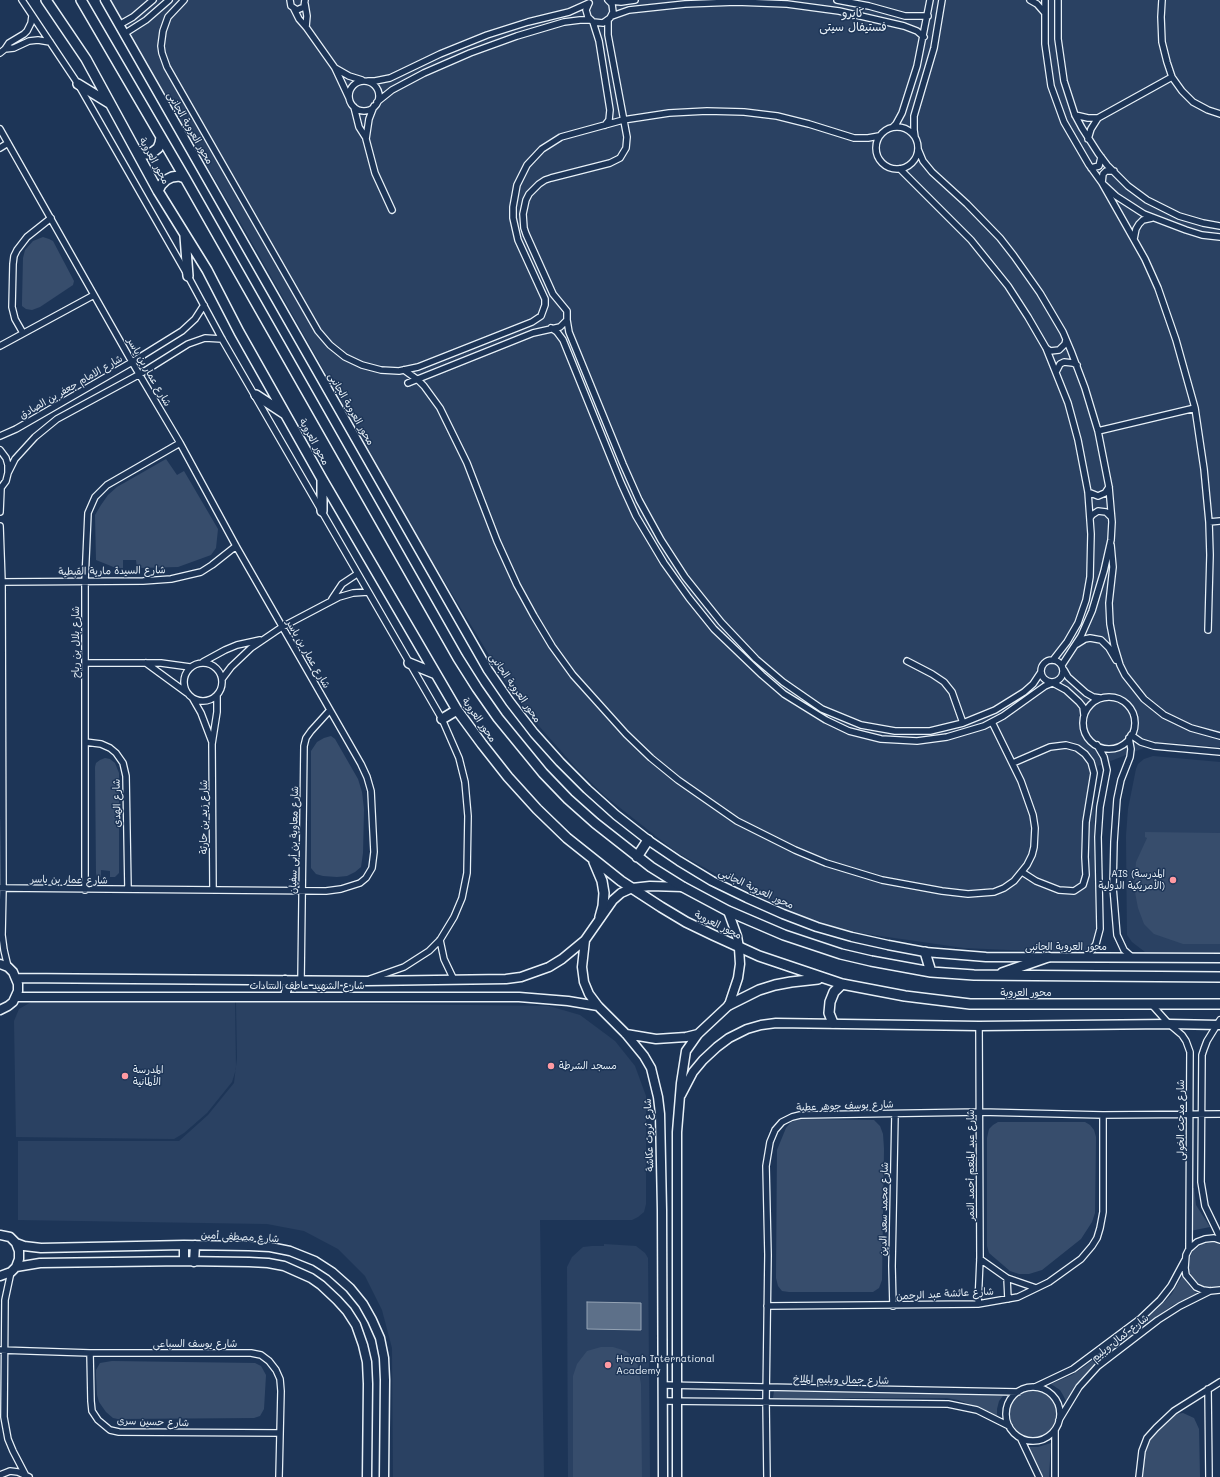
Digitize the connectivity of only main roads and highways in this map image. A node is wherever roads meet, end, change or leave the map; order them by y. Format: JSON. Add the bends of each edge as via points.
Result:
{"nodes":[{"id":1,"x":46,"y":0,"type":"edge"},
{"id":2,"x":81,"y":0,"type":"edge"},
{"id":3,"x":78,"y":84,"type":"road end"},
{"id":4,"x":110,"y":104,"type":"junction"},
{"id":5,"x":161,"y":137,"type":"junction"},
{"id":6,"x":137,"y":152,"type":"junction"},
{"id":7,"x":185,"y":178,"type":"junction"},
{"id":8,"x":158,"y":191,"type":"junction"},
{"id":9,"x":185,"y":235,"type":"junction"},
{"id":10,"x":188,"y":276,"type":"road end"},
{"id":11,"x":256,"y":395,"type":"road end"},
{"id":12,"x":286,"y":415,"type":"junction"},
{"id":13,"x":322,"y":479,"type":"junction"},
{"id":14,"x":322,"y":511,"type":"road end"},
{"id":15,"x":409,"y":663,"type":"road end"},
{"id":16,"x":436,"y":674,"type":"junction"},
{"id":17,"x":458,"y":710,"type":"junction"},
{"id":18,"x":442,"y":719,"type":"road end"},
{"id":19,"x":648,"y":840,"type":"road end"},
{"id":20,"x":637,"y":857,"type":"junction"},
{"id":21,"x":593,"y":859,"type":"junction"},
{"id":22,"x":600,"y":917,"type":"road end"},
{"id":23,"x":925,"y":952,"type":"road end"},
{"id":24,"x":1048,"y":957,"type":"road end"},
{"id":25,"x":931,"y":972,"type":"junction"},
{"id":26,"x":996,"y":975,"type":"junction"},
{"id":27,"x":1220,"y":977,"type":"edge"},
{"id":28,"x":825,"y":979,"type":"junction"},
{"id":29,"x":842,"y":984,"type":"junction"},
{"id":30,"x":1220,"y":1004,"type":"edge"},
{"id":31,"x":728,"y":1005,"type":"road end"},
{"id":32,"x":833,"y":1023,"type":"road end"}],
"edges":[{"from":1,"to":4,"type":"main road","name":"محور العروبة","via":[[86,59]]},
{"from":2,"to":5,"type":"main road","name":"محور العروبة"},
{"from":3,"to":4,"type":"main road"},
{"from":4,"to":6,"type":"main road","name":"محور العروبة"},
{"from":5,"to":6,"type":"main road","via":[[158,148],[153,152]]},
{"from":5,"to":7,"type":"main road","name":"محور العروبة"},
{"from":6,"to":8,"type":"main road","name":"محور العروبة"},
{"from":7,"to":8,"type":"main road","via":[[172,177],[166,180]]},
{"from":7,"to":20,"type":"main road","name":"محور العروبة","via":[[477,688],[506,729],[543,773],[595,823]]},
{"from":8,"to":9,"type":"main road","name":"محور العروبة"},
{"from":9,"to":10,"type":"main road"},
{"from":9,"to":12,"type":"main road","name":"محور العروبة","via":[[207,270]]},
{"from":11,"to":12,"type":"main road"},
{"from":12,"to":13,"type":"main road","name":"محور العروبة"},
{"from":13,"to":14,"type":"main road"},
{"from":13,"to":16,"type":"main road","name":"محور العروبة"},
{"from":15,"to":16,"type":"main road"},
{"from":16,"to":17,"type":"main road","name":"محور العروبة"},
{"from":17,"to":18,"type":"main road"},
{"from":17,"to":21,"type":"main road","name":"محور العروبة","via":[[508,777],[567,838]]},
{"from":19,"to":20,"type":"main road"},
{"from":20,"to":25,"type":"main road","name":"محور العروبة","via":[[682,887],[728,911],[784,935],[841,954]]},
{"from":21,"to":22,"type":"main road","via":[[604,893]]},
{"from":21,"to":28,"type":"main road","name":"محور العروبة","via":[[632,888],[686,922],[739,948]]},
{"from":23,"to":25,"type":"main road"},
{"from":24,"to":26,"type":"main road"},
{"from":25,"to":26,"type":"main road","name":"محور العروبة"},
{"from":26,"to":27,"type":"main road","name":"محور العروبة"},
{"from":28,"to":29,"type":"main road","name":"محور العروبة"},
{"from":28,"to":31,"type":"main road","via":[[808,979],[775,985]]},
{"from":29,"to":30,"type":"main road","name":"محور العروبة","via":[[905,996],[970,1004]]},
{"from":29,"to":32,"type":"main road","via":[[834,992],[830,1002]]}]}
